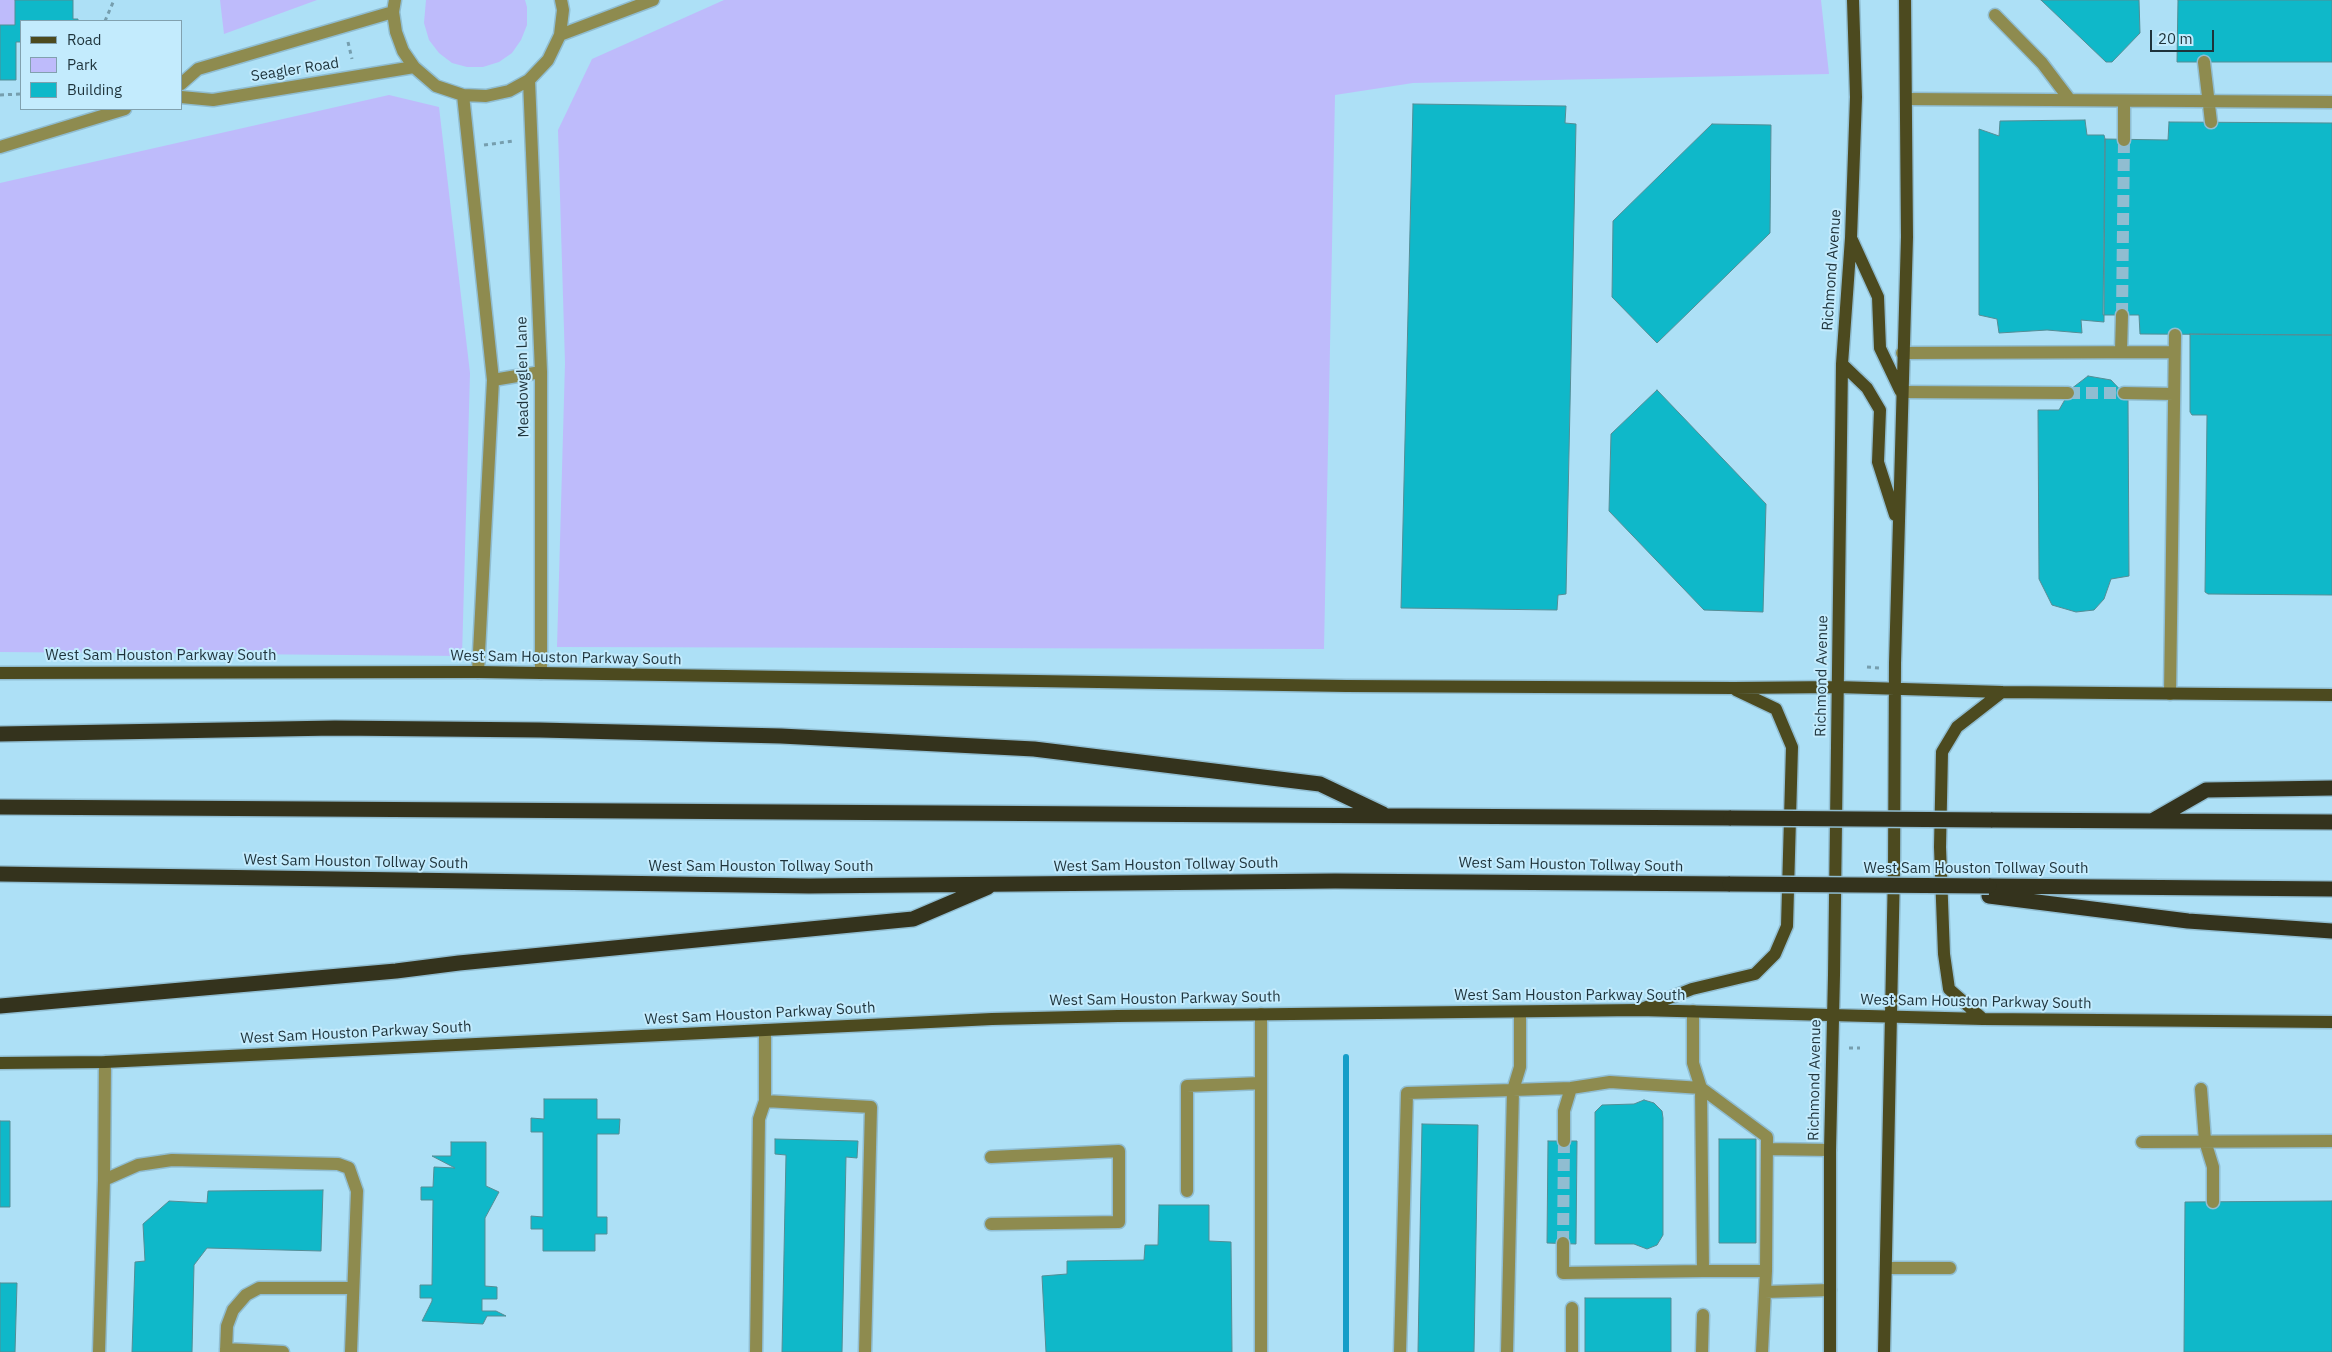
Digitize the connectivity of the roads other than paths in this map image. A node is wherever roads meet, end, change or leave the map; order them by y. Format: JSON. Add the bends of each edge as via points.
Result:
{"nodes":[{"id":1,"x":561,"y":0,"type":"edge"},
{"id":2,"x":653,"y":0,"type":"edge"},
{"id":3,"x":1854,"y":0,"type":"edge"},
{"id":4,"x":1905,"y":0,"type":"edge"},
{"id":5,"x":394,"y":6,"type":"edge"},
{"id":6,"x":1995,"y":15,"type":"dead end"},
{"id":7,"x":560,"y":35,"type":"junction"},
{"id":8,"x":2204,"y":62,"type":"dead end"},
{"id":9,"x":414,"y":67,"type":"junction"},
{"id":10,"x":528,"y":80,"type":"junction"},
{"id":11,"x":182,"y":83,"type":"edge"},
{"id":12,"x":464,"y":95,"type":"junction"},
{"id":13,"x":182,"y":97,"type":"edge"},
{"id":14,"x":1906,"y":99,"type":"junction"},
{"id":15,"x":2070,"y":100,"type":"junction"},
{"id":16,"x":2124,"y":101,"type":"junction"},
{"id":17,"x":2207,"y":101,"type":"junction"},
{"id":18,"x":2332,"y":102,"type":"edge"},
{"id":19,"x":122,"y":110,"type":"edge"},
{"id":20,"x":2211,"y":122,"type":"dead end"},
{"id":21,"x":2124,"y":140,"type":"tunnel mouth"},
{"id":22,"x":0,"y":147,"type":"edge"},
{"id":23,"x":1851,"y":238,"type":"junction"},
{"id":24,"x":2122,"y":315,"type":"tunnel mouth"},
{"id":25,"x":2175,"y":335,"type":"dead end"},
{"id":26,"x":2121,"y":352,"type":"junction"},
{"id":27,"x":2174,"y":352,"type":"junction"},
{"id":28,"x":1902,"y":353,"type":"junction"},
{"id":29,"x":1842,"y":364,"type":"junction"},
{"id":30,"x":541,"y":372,"type":"junction"},
{"id":31,"x":493,"y":380,"type":"junction"},
{"id":32,"x":1901,"y":392,"type":"junction"},
{"id":33,"x":2068,"y":393,"type":"tunnel mouth"},
{"id":34,"x":2124,"y":393,"type":"tunnel mouth"},
{"id":35,"x":2174,"y":394,"type":"junction"},
{"id":36,"x":1898,"y":524,"type":"junction"},
{"id":37,"x":478,"y":672,"type":"junction"},
{"id":38,"x":0,"y":673,"type":"edge"},
{"id":39,"x":541,"y":673,"type":"junction"},
{"id":40,"x":1838,"y":687,"type":"junction"},
{"id":41,"x":1734,"y":688,"type":"junction"},
{"id":42,"x":1894,"y":688,"type":"junction"},
{"id":43,"x":2002,"y":692,"type":"junction"},
{"id":44,"x":2170,"y":694,"type":"junction"},
{"id":45,"x":2332,"y":695,"type":"edge"},
{"id":46,"x":0,"y":734,"type":"edge"},
{"id":47,"x":2332,"y":788,"type":"edge"},
{"id":48,"x":0,"y":807,"type":"edge"},
{"id":49,"x":1386,"y":816,"type":"junction"},
{"id":50,"x":2151,"y":821,"type":"junction"},
{"id":51,"x":2332,"y":822,"type":"edge"},
{"id":52,"x":0,"y":874,"type":"edge"},
{"id":53,"x":996,"y":884,"type":"junction"},
{"id":54,"x":2332,"y":889,"type":"edge"},
{"id":55,"x":1989,"y":891,"type":"junction"},
{"id":56,"x":2332,"y":931,"type":"edge"},
{"id":57,"x":0,"y":1006,"type":"edge"},
{"id":58,"x":1639,"y":1010,"type":"junction"},
{"id":59,"x":1693,"y":1011,"type":"junction"},
{"id":60,"x":1520,"y":1013,"type":"junction"},
{"id":61,"x":1261,"y":1014,"type":"junction"},
{"id":62,"x":1832,"y":1016,"type":"junction"},
{"id":63,"x":1891,"y":1017,"type":"junction"},
{"id":64,"x":1983,"y":1019,"type":"junction"},
{"id":65,"x":2332,"y":1022,"type":"edge"},
{"id":66,"x":765,"y":1030,"type":"junction"},
{"id":67,"x":105,"y":1062,"type":"junction"},
{"id":68,"x":0,"y":1063,"type":"edge"},
{"id":69,"x":1261,"y":1083,"type":"junction"},
{"id":70,"x":1571,"y":1088,"type":"junction"},
{"id":71,"x":1701,"y":1088,"type":"junction"},
{"id":72,"x":2201,"y":1089,"type":"dead end"},
{"id":73,"x":1513,"y":1090,"type":"junction"},
{"id":74,"x":765,"y":1101,"type":"junction"},
{"id":75,"x":1564,"y":1141,"type":"tunnel mouth"},
{"id":76,"x":2205,"y":1141,"type":"junction"},
{"id":77,"x":2332,"y":1141,"type":"edge"},
{"id":78,"x":2142,"y":1142,"type":"dead end"},
{"id":79,"x":1767,"y":1149,"type":"junction"},
{"id":80,"x":1830,"y":1150,"type":"junction"},
{"id":81,"x":991,"y":1157,"type":"dead end"},
{"id":82,"x":104,"y":1180,"type":"junction"},
{"id":83,"x":1186,"y":1191,"type":"dead end"},
{"id":84,"x":2213,"y":1202,"type":"dead end"},
{"id":85,"x":991,"y":1224,"type":"dead end"},
{"id":86,"x":1563,"y":1243,"type":"tunnel mouth"},
{"id":87,"x":1886,"y":1268,"type":"junction"},
{"id":88,"x":1950,"y":1268,"type":"dead end"},
{"id":89,"x":1703,"y":1271,"type":"junction"},
{"id":90,"x":1766,"y":1271,"type":"junction"},
{"id":91,"x":352,"y":1288,"type":"junction"},
{"id":92,"x":1830,"y":1290,"type":"junction"},
{"id":93,"x":1765,"y":1292,"type":"junction"},
{"id":94,"x":1572,"y":1308,"type":"dead end"},
{"id":95,"x":1703,"y":1315,"type":"dead end"},
{"id":96,"x":226,"y":1351,"type":"edge"},
{"id":97,"x":99,"y":1352,"type":"edge"},
{"id":98,"x":283,"y":1352,"type":"edge"},
{"id":99,"x":351,"y":1352,"type":"edge"},
{"id":100,"x":756,"y":1352,"type":"edge"},
{"id":101,"x":865,"y":1352,"type":"edge"},
{"id":102,"x":1261,"y":1352,"type":"edge"},
{"id":103,"x":1400,"y":1352,"type":"edge"},
{"id":104,"x":1507,"y":1352,"type":"edge"},
{"id":105,"x":1572,"y":1352,"type":"edge"},
{"id":106,"x":1702,"y":1352,"type":"edge"},
{"id":107,"x":1762,"y":1352,"type":"edge"},
{"id":108,"x":1830,"y":1352,"type":"edge"},
{"id":109,"x":1884,"y":1352,"type":"edge"}],
"edges":[{"from":1,"to":7,"type":"street"},
{"from":2,"to":7,"type":"street"},
{"from":3,"to":23,"type":"main road","name":"Richmond Avenue","via":[[1856,96]]},
{"from":4,"to":14,"type":"main road"},
{"from":5,"to":9,"type":"street","via":[[398,38]]},
{"from":5,"to":11,"type":"street","name":"Seagler Road","via":[[198,69]]},
{"from":6,"to":15,"type":"street","via":[[2042,63]]},
{"from":7,"to":10,"type":"street","via":[[548,60]]},
{"from":8,"to":17,"type":"street"},
{"from":9,"to":12,"type":"street","via":[[436,86]]},
{"from":9,"to":13,"type":"street","name":"Seagler Road","via":[[213,100]]},
{"from":10,"to":12,"type":"street","via":[[509,91],[486,96]]},
{"from":10,"to":30,"type":"street","name":"Meadowglen Lane"},
{"from":12,"to":31,"type":"street","name":"Meadowglen Lane"},
{"from":14,"to":15,"type":"street"},
{"from":14,"to":28,"type":"main road","via":[[1907,237]]},
{"from":15,"to":16,"type":"street"},
{"from":16,"to":17,"type":"street"},
{"from":16,"to":21,"type":"street"},
{"from":17,"to":18,"type":"street"},
{"from":17,"to":20,"type":"street"},
{"from":19,"to":22,"type":"street"},
{"from":23,"to":29,"type":"main road","name":"Richmond Avenue"},
{"from":23,"to":32,"type":"main road","via":[[1878,297],[1880,348]]},
{"from":24,"to":26,"type":"street"},
{"from":25,"to":27,"type":"street"},
{"from":26,"to":27,"type":"street"},
{"from":26,"to":28,"type":"street"},
{"from":27,"to":35,"type":"street"},
{"from":28,"to":32,"type":"main road"},
{"from":29,"to":36,"type":"main road","via":[[1867,388],[1880,410],[1878,462]]},
{"from":29,"to":40,"type":"main road","name":"Richmond Avenue"},
{"from":30,"to":31,"type":"street"},
{"from":30,"to":39,"type":"street","name":"Meadowglen Lane"},
{"from":31,"to":37,"type":"street","name":"Meadowglen Lane"},
{"from":32,"to":33,"type":"street"},
{"from":32,"to":36,"type":"main road"},
{"from":34,"to":35,"type":"street"},
{"from":35,"to":44,"type":"street"},
{"from":36,"to":42,"type":"main road"},
{"from":37,"to":38,"type":"main road","name":"West Sam Houston Parkway South"},
{"from":37,"to":39,"type":"main road","name":"West Sam Houston Parkway South"},
{"from":39,"to":41,"type":"main road","name":"West Sam Houston Parkway South","via":[[1346,686]]},
{"from":40,"to":41,"type":"main road","name":"West Sam Houston Parkway South"},
{"from":40,"to":42,"type":"main road","name":"West Sam Houston Parkway South"},
{"from":40,"to":62,"type":"main road","name":"Richmond Avenue"},
{"from":41,"to":58,"type":"main road","via":[[1776,709],[1792,747],[1787,926],[1775,954],[1755,974],[1692,989]]},
{"from":42,"to":43,"type":"main road","name":"West Sam Houston Parkway South"},
{"from":42,"to":63,"type":"main road"},
{"from":43,"to":44,"type":"main road","name":"West Sam Houston Parkway South"},
{"from":43,"to":64,"type":"main road","via":[[1957,727],[1942,752],[1940,847],[1944,954],[1949,990]]},
{"from":44,"to":45,"type":"main road","name":"West Sam Houston Parkway South"},
{"from":46,"to":49,"type":"highway","via":[[335,728],[540,730],[781,736],[1034,749],[1320,784]]},
{"from":47,"to":50,"type":"highway","via":[[2206,790]]},
{"from":48,"to":49,"type":"highway"},
{"from":49,"to":50,"type":"highway","bridge":true},
{"from":50,"to":51,"type":"highway"},
{"from":52,"to":53,"type":"highway","name":"West Sam Houston Tollway South","via":[[809,886]]},
{"from":53,"to":55,"type":"highway","name":"West Sam Houston Tollway South","bridge":true,"via":[[1335,881],[1897,886]]},
{"from":53,"to":57,"type":"highway","via":[[913,919],[396,971]]},
{"from":54,"to":55,"type":"highway","name":"West Sam Houston Tollway South"},
{"from":55,"to":56,"type":"highway","via":[[2188,921]]},
{"from":58,"to":59,"type":"main road","name":"West Sam Houston Parkway South"},
{"from":58,"to":60,"type":"main road","name":"West Sam Houston Parkway South"},
{"from":59,"to":62,"type":"main road","name":"West Sam Houston Parkway South"},
{"from":59,"to":71,"type":"street","via":[[1693,1063]]},
{"from":60,"to":61,"type":"main road","name":"West Sam Houston Parkway South"},
{"from":60,"to":73,"type":"street","via":[[1520,1067]]},
{"from":61,"to":66,"type":"main road","name":"West Sam Houston Parkway South","via":[[992,1019]]},
{"from":61,"to":69,"type":"street"},
{"from":62,"to":63,"type":"main road","name":"West Sam Houston Parkway South"},
{"from":62,"to":80,"type":"main road","name":"Richmond Avenue"},
{"from":63,"to":64,"type":"main road","name":"West Sam Houston Parkway South"},
{"from":63,"to":87,"type":"main road"},
{"from":64,"to":65,"type":"main road","name":"West Sam Houston Parkway South"},
{"from":66,"to":67,"type":"main road","name":"West Sam Houston Parkway South"},
{"from":66,"to":74,"type":"street"},
{"from":67,"to":68,"type":"main road","name":"West Sam Houston Parkway South"},
{"from":67,"to":82,"type":"street"},
{"from":69,"to":83,"type":"street","via":[[1187,1086]]},
{"from":69,"to":102,"type":"street"},
{"from":70,"to":71,"type":"street","via":[[1610,1082]]},
{"from":70,"to":73,"type":"street"},
{"from":70,"to":75,"type":"street","via":[[1564,1111]]},
{"from":71,"to":79,"type":"street","via":[[1767,1137]]},
{"from":71,"to":89,"type":"street"},
{"from":72,"to":76,"type":"street"},
{"from":73,"to":103,"type":"street","via":[[1407,1094]]},
{"from":73,"to":104,"type":"street"},
{"from":74,"to":100,"type":"street","via":[[759,1119]]},
{"from":74,"to":101,"type":"street","via":[[871,1107]]},
{"from":76,"to":77,"type":"street"},
{"from":76,"to":78,"type":"street"},
{"from":76,"to":84,"type":"street","via":[[2213,1167]]},
{"from":79,"to":80,"type":"street"},
{"from":79,"to":90,"type":"street"},
{"from":80,"to":92,"type":"main road","name":"Richmond Avenue"},
{"from":81,"to":85,"type":"street","via":[[1118,1151],[1119,1222]]},
{"from":82,"to":91,"type":"street","via":[[138,1165],[172,1160],[338,1164],[349,1168],[357,1191]]},
{"from":82,"to":97,"type":"street"},
{"from":86,"to":89,"type":"street","via":[[1563,1273]]},
{"from":87,"to":88,"type":"street"},
{"from":87,"to":109,"type":"main road"},
{"from":89,"to":90,"type":"street"},
{"from":90,"to":93,"type":"street"},
{"from":91,"to":96,"type":"street","via":[[260,1288],[246,1295],[233,1310],[227,1326]]},
{"from":91,"to":99,"type":"street"},
{"from":92,"to":93,"type":"street"},
{"from":92,"to":108,"type":"main road","name":"Richmond Avenue"},
{"from":93,"to":107,"type":"street"},
{"from":94,"to":105,"type":"street"},
{"from":95,"to":106,"type":"street"},
{"from":96,"to":98,"type":"street"}]}
